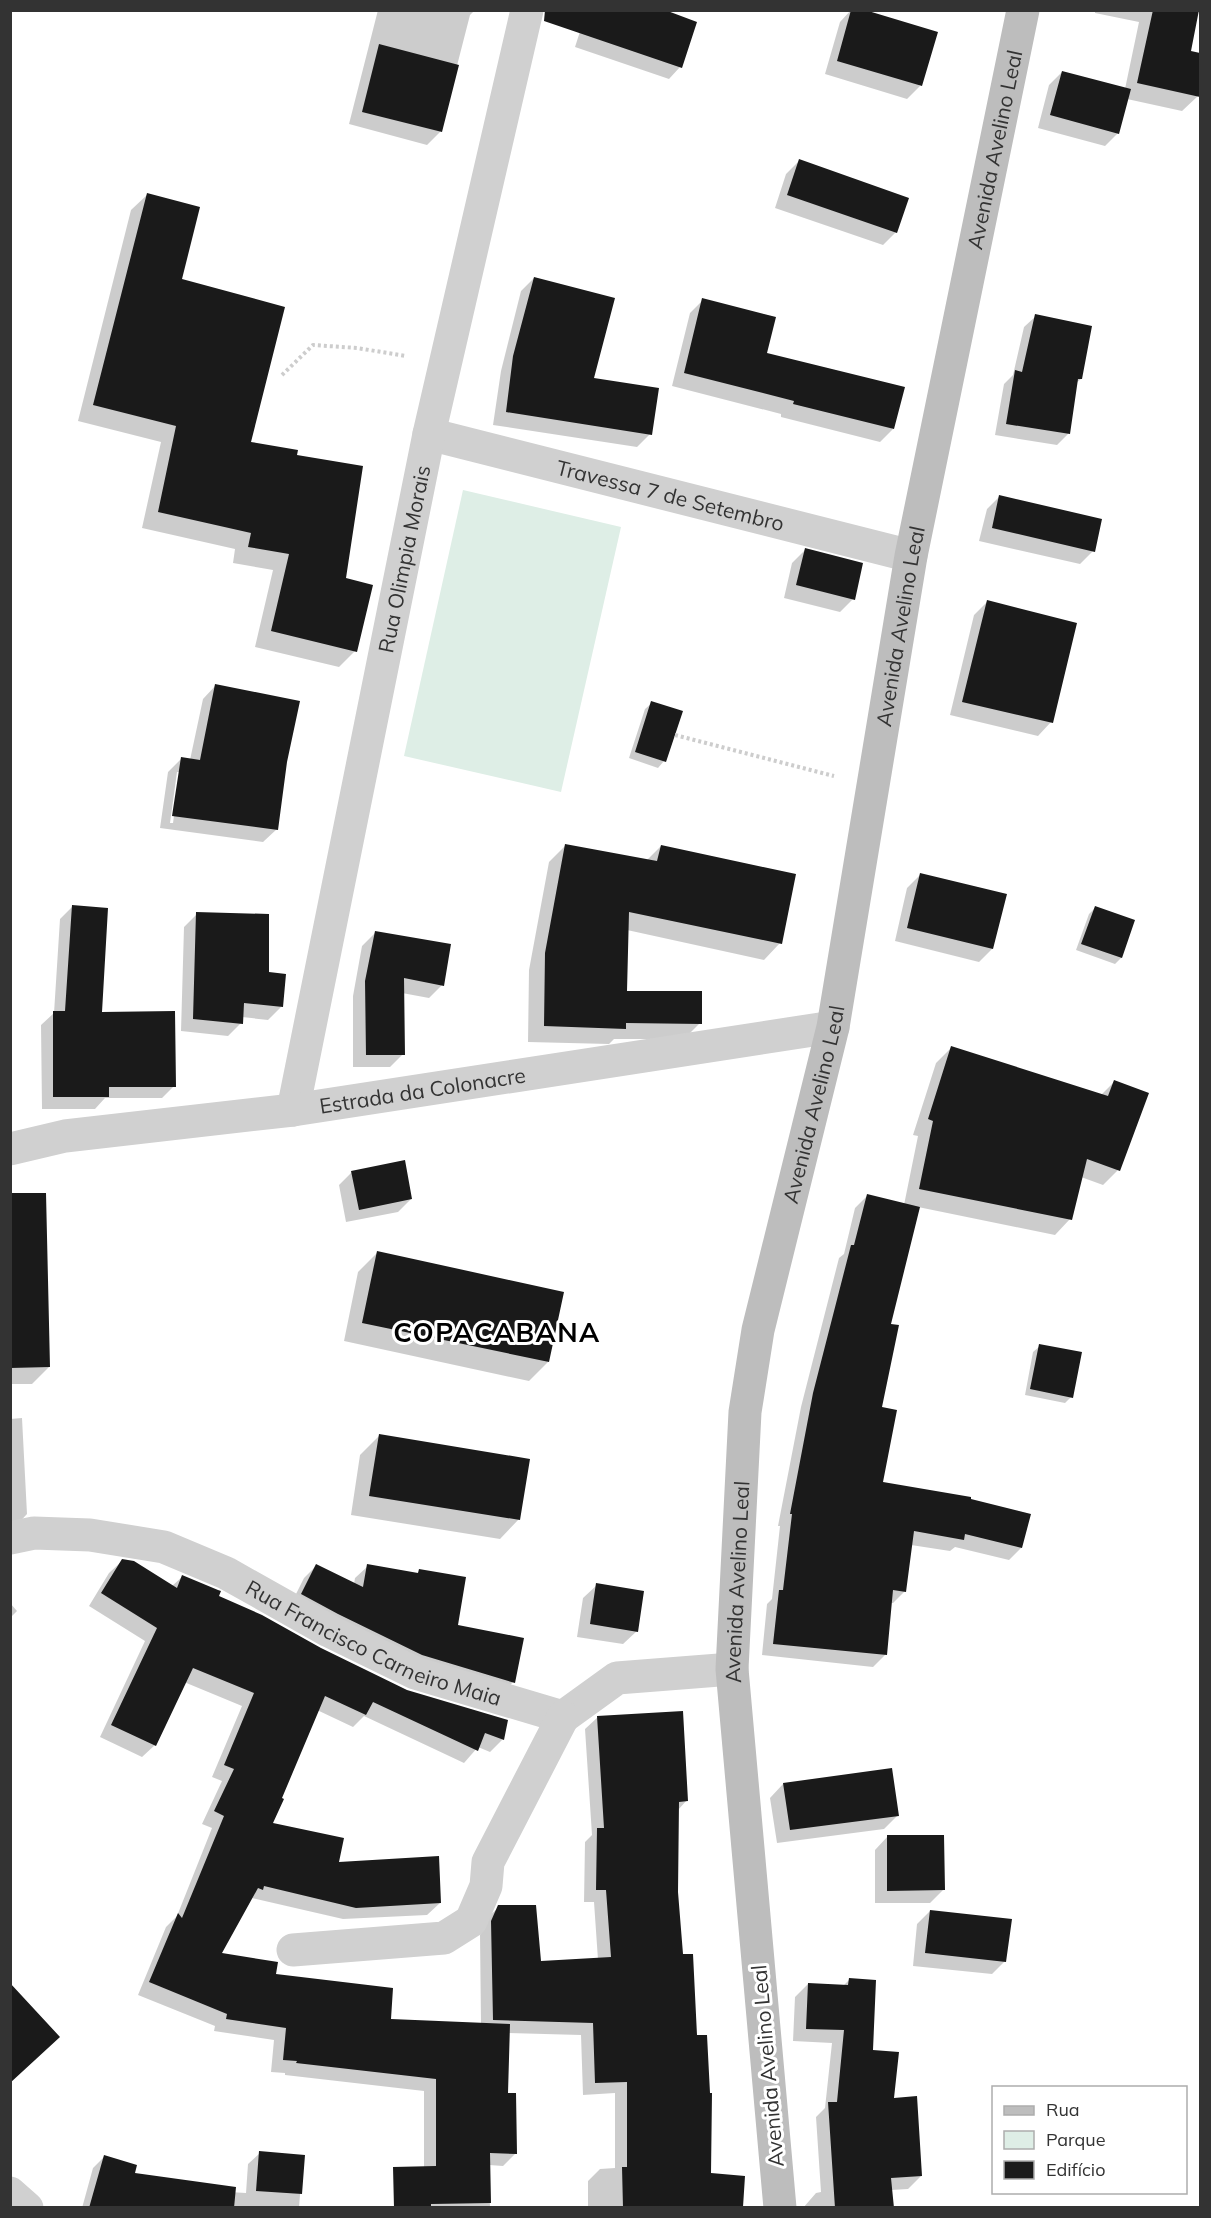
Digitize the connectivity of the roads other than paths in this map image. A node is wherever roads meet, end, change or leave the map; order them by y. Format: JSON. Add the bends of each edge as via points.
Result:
{"nodes":[{"id":1,"x":527,"y":10,"type":"edge"},
{"id":2,"x":1023,"y":10,"type":"edge"},
{"id":3,"x":429,"y":434,"type":"junction"},
{"id":4,"x":911,"y":556,"type":"junction"},
{"id":5,"x":833,"y":1027,"type":"junction"},
{"id":6,"x":293,"y":1110,"type":"junction"},
{"id":7,"x":10,"y":1149,"type":"edge"},
{"id":8,"x":10,"y":1538,"type":"edge"},
{"id":9,"x":732,"y":1669,"type":"junction"},
{"id":10,"x":563,"y":1717,"type":"junction"},
{"id":11,"x":293,"y":1950,"type":"dead end"},
{"id":12,"x":10,"y":2193,"type":"edge"},
{"id":13,"x":27,"y":2208,"type":"edge"},
{"id":14,"x":780,"y":2208,"type":"edge"}],
"edges":[{"from":1,"to":3,"type":"street","name":"Rua Olimpia Morais"},
{"from":2,"to":4,"type":"main road","name":"Avenida Avelino Leal"},
{"from":3,"to":4,"type":"street","name":"Travessa 7 de Setembro"},
{"from":3,"to":6,"type":"street","name":"Rua Olimpia Morais"},
{"from":4,"to":5,"type":"main road","name":"Avenida Avelino Leal"},
{"from":5,"to":6,"type":"street","name":"Estrada da Colonacre"},
{"from":5,"to":9,"type":"main road","name":"Avenida Avelino Leal","via":[[758,1330],[745,1412]]},
{"from":6,"to":7,"type":"street","name":"Estrada da Colonacre","via":[[65,1136]]},
{"from":8,"to":10,"type":"street","name":"Rua Francisco Carneiro Maia","via":[[34,1533],[90,1534],[164,1547],[226,1573],[415,1673]]},
{"from":9,"to":10,"type":"street","via":[[617,1678]]},
{"from":9,"to":14,"type":"main road","name":"Avenida Avelino Leal"},
{"from":10,"to":11,"type":"street","via":[[488,1862],[486,1886],[471,1921],[444,1938]]},
{"from":12,"to":13,"type":"street"}]}
